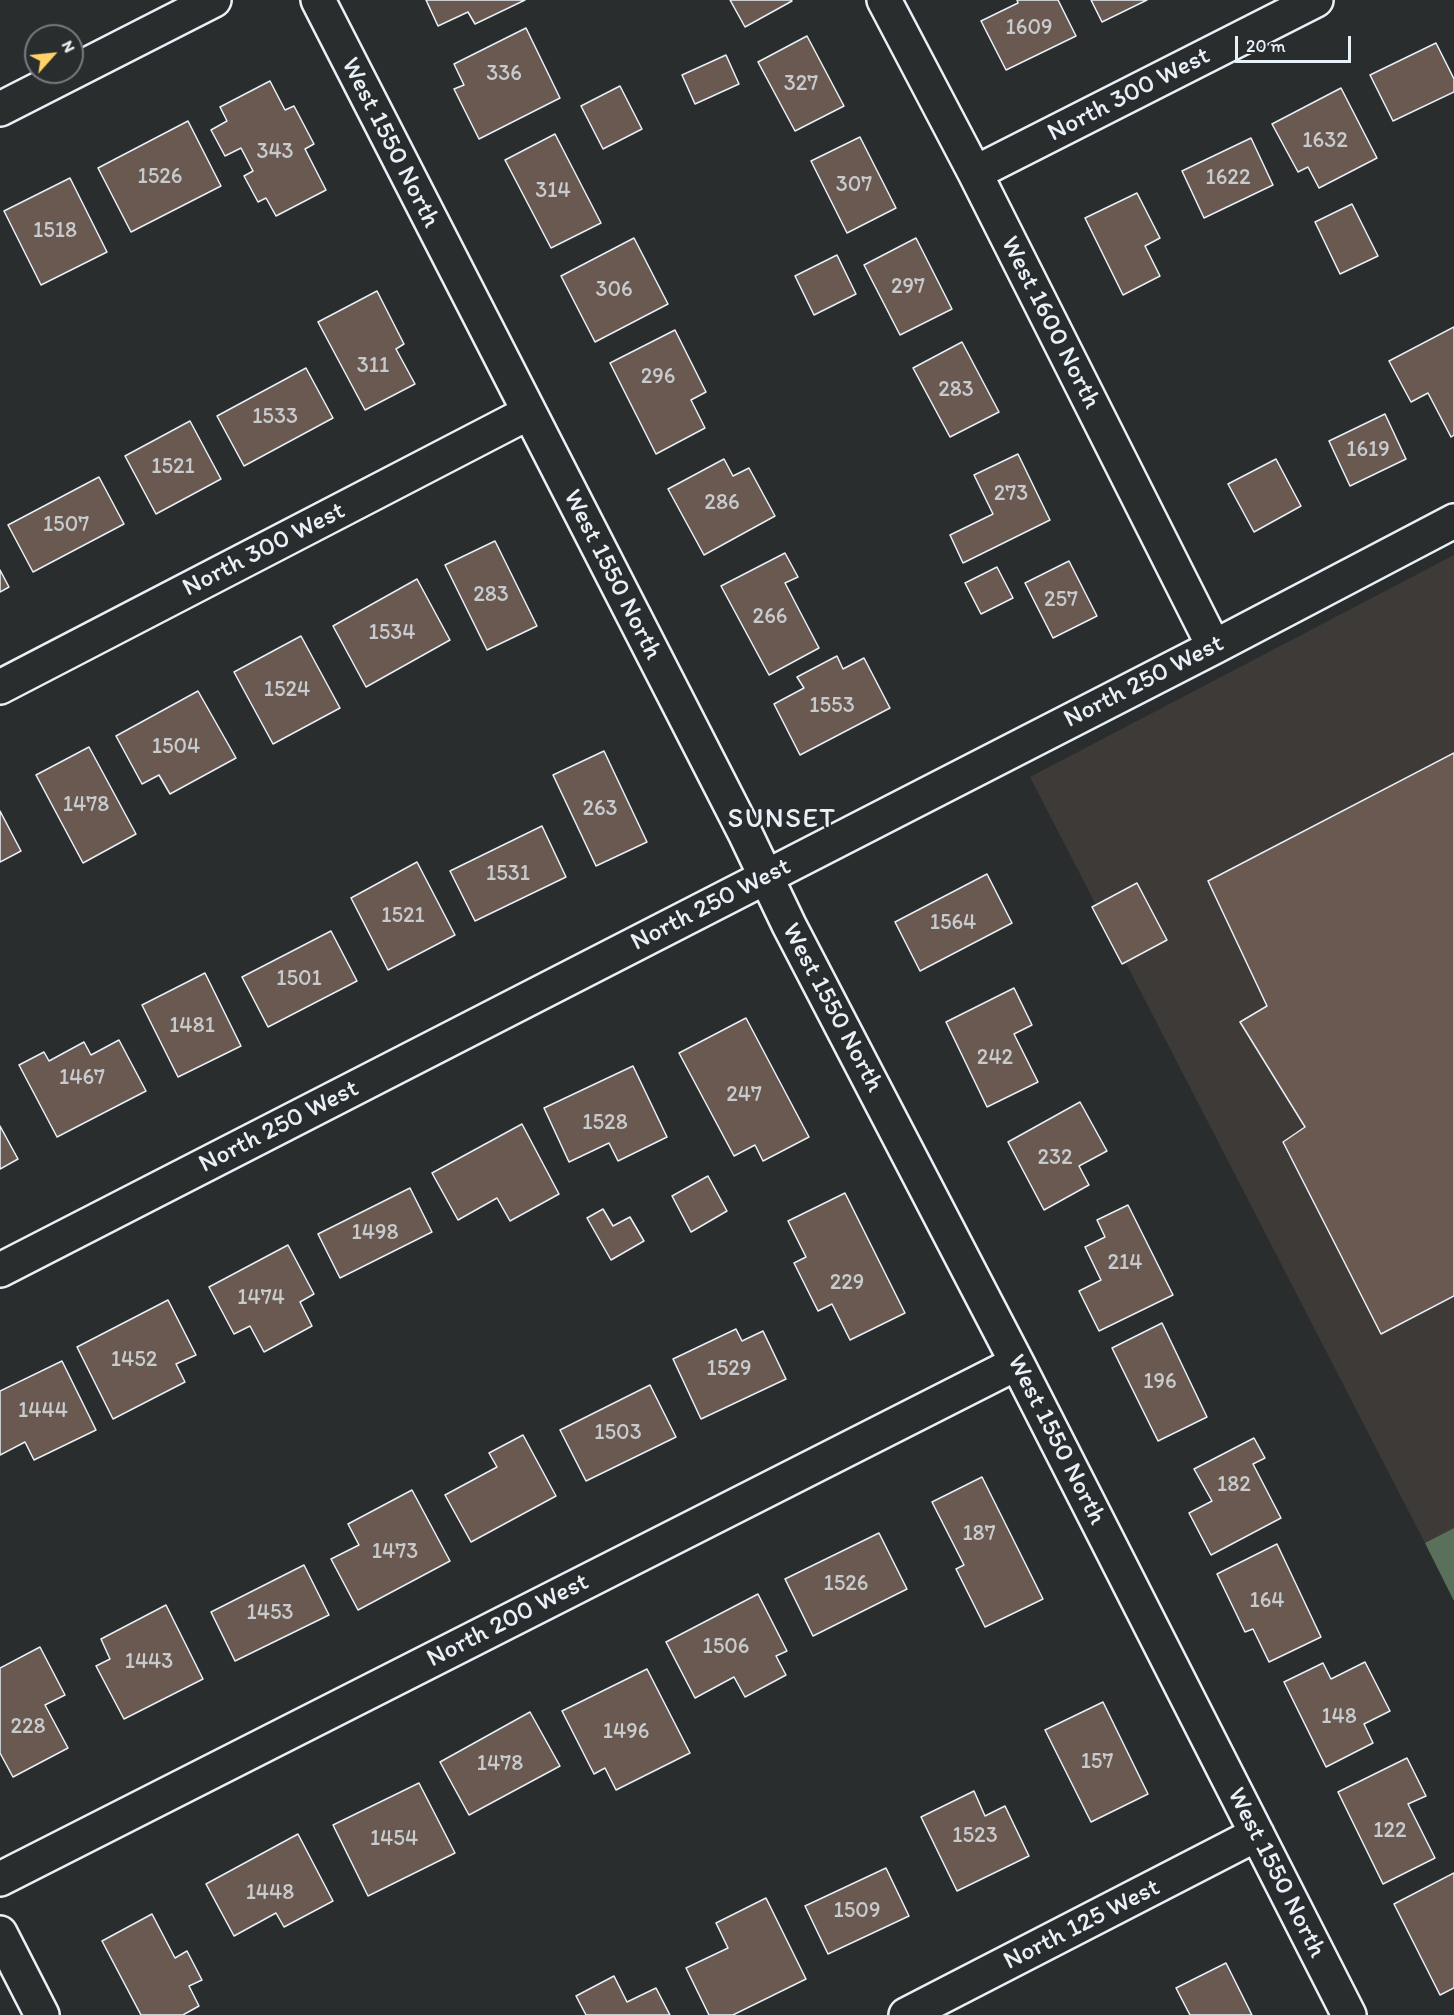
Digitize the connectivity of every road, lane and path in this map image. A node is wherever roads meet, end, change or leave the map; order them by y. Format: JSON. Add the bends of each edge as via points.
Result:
{"nodes":[{"id":1,"x":214,"y":0,"type":"edge"},
{"id":2,"x":318,"y":0,"type":"edge"},
{"id":3,"x":884,"y":0,"type":"edge"},
{"id":4,"x":1316,"y":0,"type":"edge"},
{"id":5,"x":0,"y":109,"type":"edge"},
{"id":6,"x":975,"y":173,"type":"junction"},
{"id":7,"x":528,"y":413,"type":"junction"},
{"id":8,"x":1454,"y":521,"type":"edge"},
{"id":9,"x":1214,"y":647,"type":"junction"},
{"id":10,"x":0,"y":687,"type":"edge"},
{"id":11,"x":765,"y":877,"type":"junction"},
{"id":12,"x":0,"y":1270,"type":"edge"},
{"id":13,"x":1017,"y":1363,"type":"junction"},
{"id":14,"x":1257,"y":1834,"type":"junction"},
{"id":15,"x":0,"y":1879,"type":"edge"},
{"id":16,"x":0,"y":1933,"type":"edge"},
{"id":17,"x":42,"y":2015,"type":"edge"},
{"id":18,"x":906,"y":2015,"type":"edge"},
{"id":19,"x":1349,"y":2015,"type":"edge"}],
"edges":[{"from":1,"to":5,"type":"street"},
{"from":2,"to":7,"type":"street","name":"West 1550 North"},
{"from":3,"to":6,"type":"street","name":"West 1600 North"},
{"from":4,"to":6,"type":"street","name":"North 300 West"},
{"from":6,"to":9,"type":"street","name":"West 1600 North"},
{"from":7,"to":10,"type":"street","name":"North 300 West"},
{"from":7,"to":11,"type":"street","name":"West 1550 North"},
{"from":8,"to":9,"type":"street","name":"North 250 West"},
{"from":9,"to":11,"type":"street","name":"North 250 West"},
{"from":11,"to":12,"type":"street","name":"North 250 West"},
{"from":11,"to":13,"type":"street","name":"West 1550 North"},
{"from":13,"to":14,"type":"street","name":"West 1550 North"},
{"from":13,"to":15,"type":"street","name":"North 200 West"},
{"from":14,"to":18,"type":"street","name":"North 125 West"},
{"from":14,"to":19,"type":"street","name":"West 1550 North"},
{"from":16,"to":17,"type":"street"}]}
